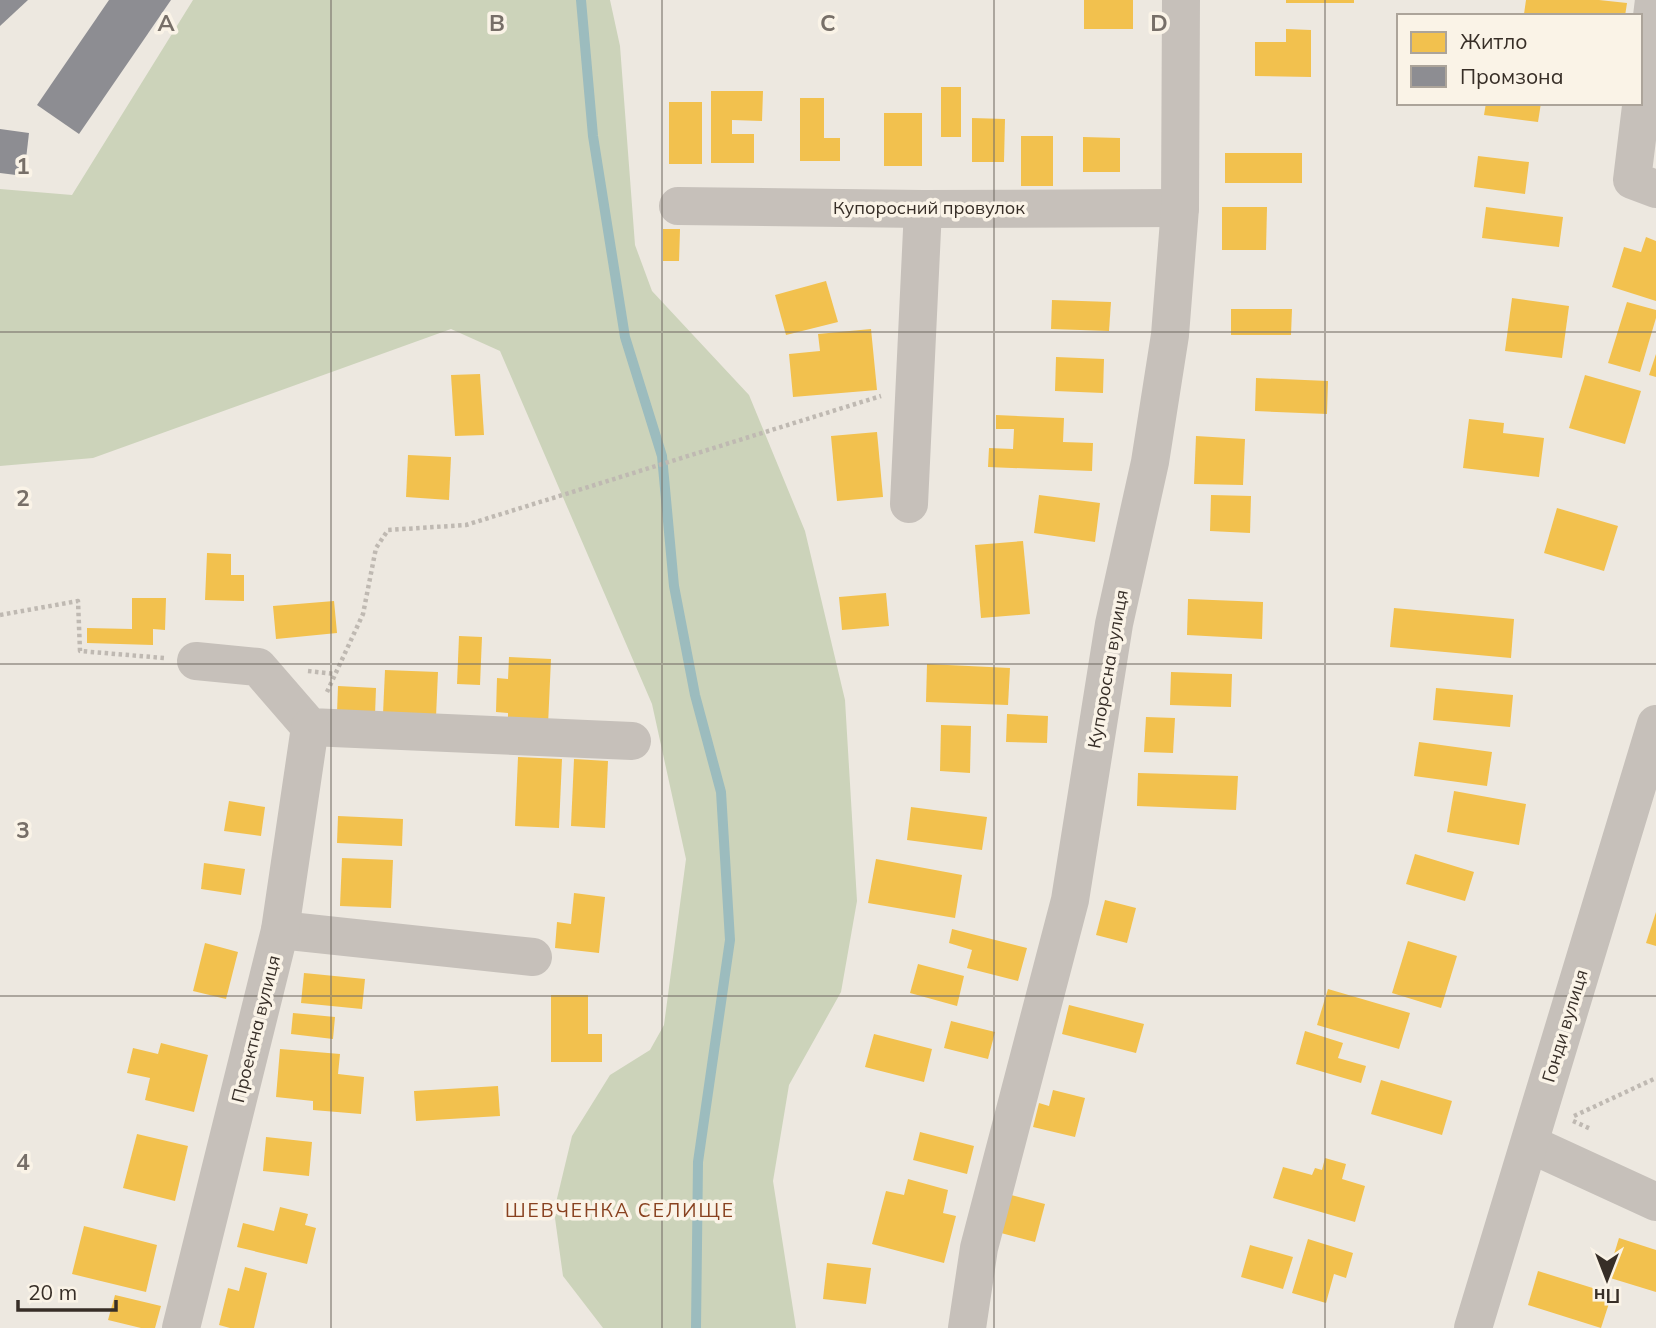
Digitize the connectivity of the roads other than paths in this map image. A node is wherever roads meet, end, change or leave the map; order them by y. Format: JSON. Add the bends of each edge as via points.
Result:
{"nodes":[{"id":1,"x":1181,"y":0,"type":"edge"},
{"id":2,"x":1654,"y":0,"type":"edge"},
{"id":3,"x":1644,"y":185,"type":"edge"},
{"id":4,"x":678,"y":206,"type":"dead end"},
{"id":5,"x":1180,"y":208,"type":"junction"},
{"id":6,"x":923,"y":209,"type":"junction"},
{"id":7,"x":909,"y":505,"type":"dead end"},
{"id":8,"x":196,"y":661,"type":"road end"},
{"id":9,"x":1656,"y":724,"type":"edge"},
{"id":10,"x":310,"y":727,"type":"junction"},
{"id":11,"x":632,"y":741,"type":"dead end"},
{"id":12,"x":280,"y":930,"type":"junction"},
{"id":13,"x":533,"y":957,"type":"dead end"},
{"id":14,"x":1530,"y":1144,"type":"junction"},
{"id":15,"x":1656,"y":1202,"type":"edge"},
{"id":16,"x":181,"y":1328,"type":"edge"},
{"id":17,"x":967,"y":1328,"type":"edge"},
{"id":18,"x":1473,"y":1328,"type":"edge"}],
"edges":[{"from":1,"to":5,"type":"street","name":"Купоросна вулиця"},
{"from":2,"to":3,"type":"street"},
{"from":4,"to":6,"type":"street","name":"Купоросний провулок"},
{"from":5,"to":6,"type":"street","name":"Купоросний провулок"},
{"from":5,"to":17,"type":"street","name":"Купоросна вулиця","via":[[1170,335],[1152,449],[1114,624],[1070,900],[979,1248]]},
{"from":6,"to":7,"type":"street"},
{"from":8,"to":10,"type":"street","via":[[258,667]]},
{"from":9,"to":14,"type":"street","name":"Гонди вулиця"},
{"from":10,"to":11,"type":"street"},
{"from":10,"to":12,"type":"street","name":"Проектна вулиця"},
{"from":12,"to":13,"type":"street"},
{"from":12,"to":16,"type":"street","name":"Проектна вулиця"},
{"from":14,"to":15,"type":"street"},
{"from":14,"to":18,"type":"street","name":"Гонди вулиця"}]}
